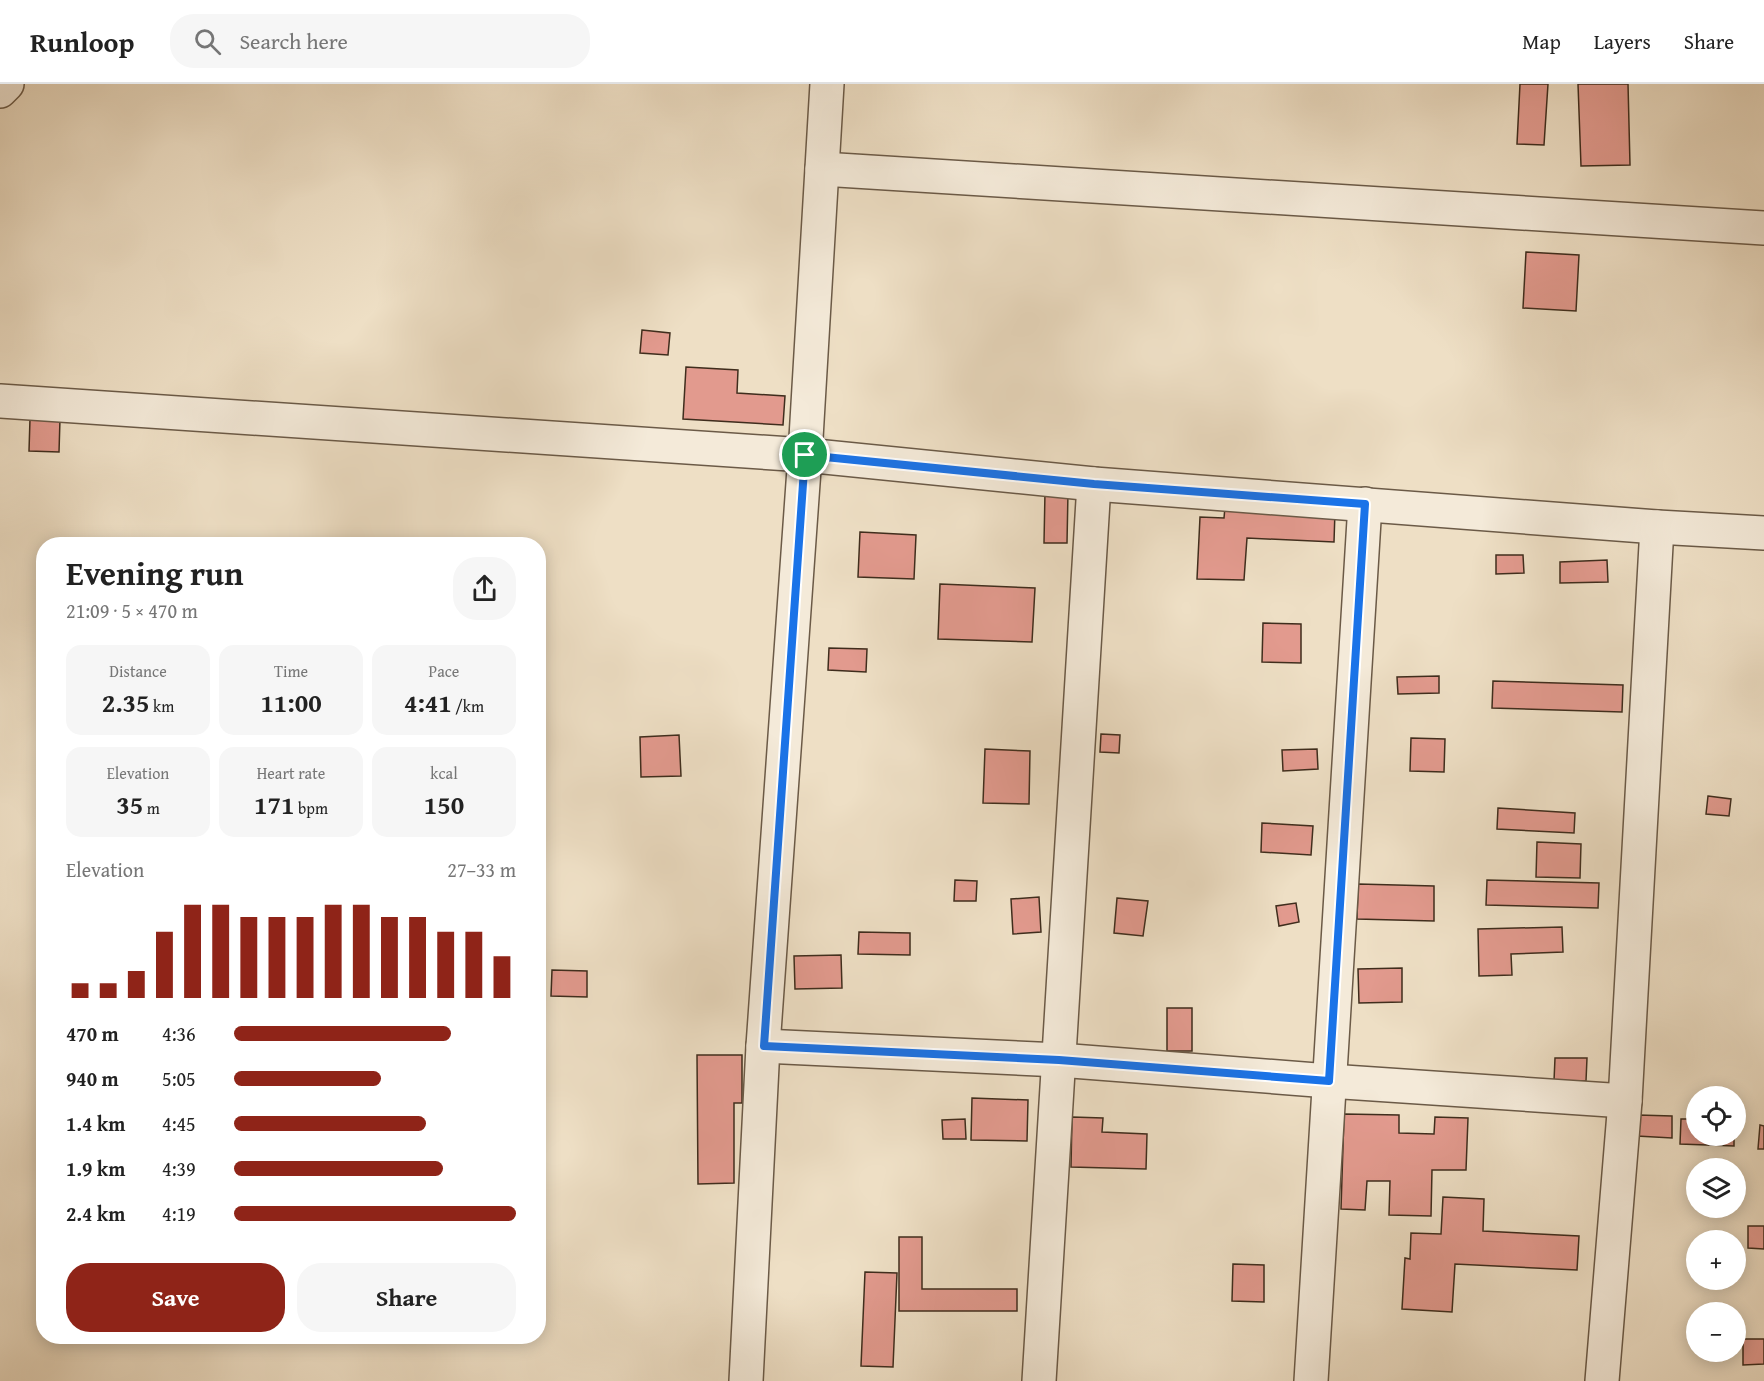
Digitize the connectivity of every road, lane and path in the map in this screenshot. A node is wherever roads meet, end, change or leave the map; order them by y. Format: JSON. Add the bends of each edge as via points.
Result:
{"nodes":[{"id":1,"x":7,"y":84,"type":"edge"},
{"id":2,"x":827,"y":84,"type":"edge"},
{"id":3,"x":0,"y":91,"type":"edge"},
{"id":4,"x":822,"y":169,"type":"junction"},
{"id":5,"x":1764,"y":228,"type":"edge"},
{"id":6,"x":0,"y":401,"type":"edge"},
{"id":7,"x":805,"y":455,"type":"junction"},
{"id":8,"x":1094,"y":484,"type":"junction"},
{"id":9,"x":1365,"y":504,"type":"junction"},
{"id":10,"x":1657,"y":527,"type":"junction"},
{"id":11,"x":1764,"y":533,"type":"edge"},
{"id":12,"x":764,"y":1046,"type":"junction"},
{"id":13,"x":1059,"y":1060,"type":"junction"},
{"id":14,"x":1329,"y":1081,"type":"junction"},
{"id":15,"x":1625,"y":1101,"type":"junction"},
{"id":16,"x":746,"y":1381,"type":"edge"},
{"id":17,"x":1039,"y":1381,"type":"edge"},
{"id":18,"x":1311,"y":1381,"type":"edge"},
{"id":19,"x":1602,"y":1381,"type":"edge"}],
"edges":[{"from":1,"to":3,"type":"street"},
{"from":2,"to":4,"type":"street"},
{"from":4,"to":5,"type":"street"},
{"from":4,"to":7,"type":"street"},
{"from":6,"to":7,"type":"street"},
{"from":7,"to":8,"type":"street"},
{"from":7,"to":12,"type":"street"},
{"from":8,"to":9,"type":"street"},
{"from":8,"to":13,"type":"street"},
{"from":9,"to":10,"type":"street"},
{"from":9,"to":14,"type":"street"},
{"from":10,"to":11,"type":"street"},
{"from":10,"to":15,"type":"street"},
{"from":12,"to":13,"type":"street"},
{"from":12,"to":16,"type":"street"},
{"from":13,"to":14,"type":"street"},
{"from":13,"to":17,"type":"street"},
{"from":14,"to":15,"type":"street"},
{"from":14,"to":18,"type":"street"},
{"from":15,"to":19,"type":"street"}]}
